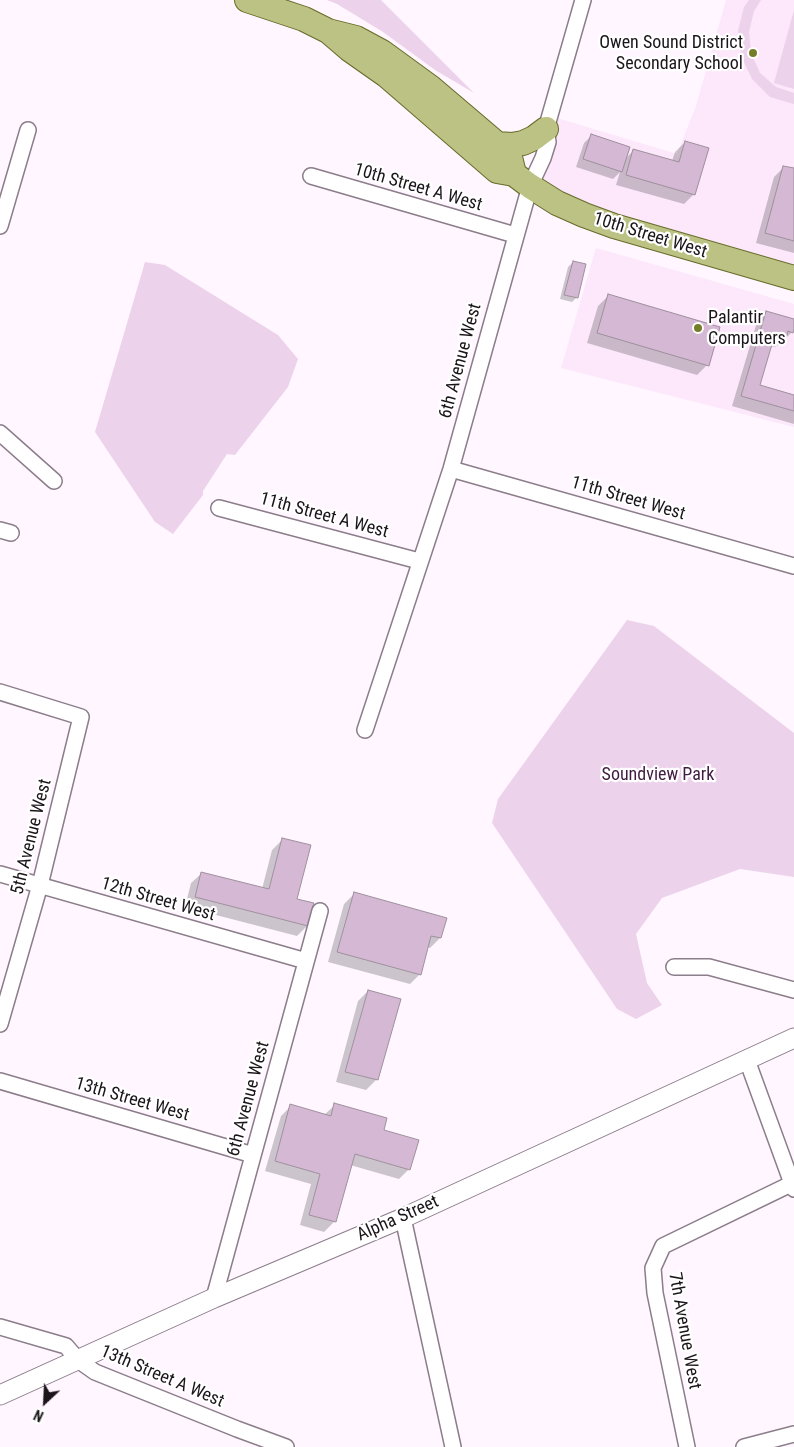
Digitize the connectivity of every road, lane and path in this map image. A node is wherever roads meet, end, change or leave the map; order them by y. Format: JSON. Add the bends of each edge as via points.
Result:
{"nodes":[{"id":1,"x":247,"y":0,"type":"edge"},
{"id":2,"x":583,"y":0,"type":"edge"},
{"id":3,"x":328,"y":31,"type":"junction"},
{"id":4,"x":546,"y":129,"type":"junction"},
{"id":5,"x":28,"y":130,"type":"dead end"},
{"id":6,"x":497,"y":144,"type":"junction"},
{"id":7,"x":311,"y":176,"type":"dead end"},
{"id":8,"x":522,"y":180,"type":"junction"},
{"id":9,"x":0,"y":226,"type":"edge"},
{"id":10,"x":515,"y":235,"type":"junction"},
{"id":11,"x":794,"y":278,"type":"edge"},
{"id":12,"x":0,"y":433,"type":"edge"},
{"id":13,"x":451,"y":469,"type":"junction"},
{"id":14,"x":54,"y":481,"type":"dead end"},
{"id":15,"x":219,"y":508,"type":"dead end"},
{"id":16,"x":419,"y":561,"type":"junction"},
{"id":17,"x":794,"y":566,"type":"edge"},
{"id":18,"x":0,"y":692,"type":"edge"},
{"id":19,"x":364,"y":730,"type":"dead end"},
{"id":20,"x":0,"y":874,"type":"edge"},
{"id":21,"x":40,"y":885,"type":"junction"},
{"id":22,"x":320,"y":911,"type":"dead end"},
{"id":23,"x":306,"y":961,"type":"junction"},
{"id":24,"x":674,"y":967,"type":"dead end"},
{"id":25,"x":794,"y":990,"type":"edge"},
{"id":26,"x":0,"y":1024,"type":"edge"},
{"id":27,"x":794,"y":1038,"type":"edge"},
{"id":28,"x":747,"y":1060,"type":"junction"},
{"id":29,"x":0,"y":1081,"type":"edge"},
{"id":30,"x":253,"y":1155,"type":"junction"},
{"id":31,"x":793,"y":1186,"type":"edge"},
{"id":32,"x":403,"y":1218,"type":"junction"},
{"id":33,"x":214,"y":1298,"type":"junction"},
{"id":34,"x":0,"y":1327,"type":"edge"},
{"id":35,"x":78,"y":1360,"type":"junction"},
{"id":36,"x":0,"y":1395,"type":"edge"},
{"id":37,"x":794,"y":1434,"type":"edge"},
{"id":38,"x":286,"y":1447,"type":"edge"},
{"id":39,"x":453,"y":1447,"type":"edge"},
{"id":40,"x":687,"y":1447,"type":"edge"},
{"id":41,"x":744,"y":1447,"type":"edge"}],
"edges":[{"from":1,"to":3,"type":"main road","name":"10th Street West","via":[[304,19]]},
{"from":2,"to":4,"type":"street","name":"6th Avenue West"},
{"from":3,"to":6,"type":"main road","name":"10th Street West","via":[[356,38],[382,52],[430,86]]},
{"from":3,"to":8,"type":"main road","name":"10th Street West","via":[[392,80],[498,171]]},
{"from":4,"to":6,"type":"main road","via":[[523,143]]},
{"from":4,"to":8,"type":"street","name":"6th Avenue West","via":[[548,142],[543,158]]},
{"from":5,"to":9,"type":"street"},
{"from":6,"to":8,"type":"main road","name":"10th Street West","via":[[510,156]]},
{"from":7,"to":10,"type":"street","name":"10th Street A West"},
{"from":8,"to":10,"type":"street","name":"6th Avenue West"},
{"from":8,"to":11,"type":"main road","name":"10th Street West","via":[[557,202],[614,226]]},
{"from":10,"to":13,"type":"street","name":"6th Avenue West"},
{"from":12,"to":14,"type":"street"},
{"from":13,"to":16,"type":"street","name":"6th Avenue West"},
{"from":13,"to":17,"type":"street","name":"11th Street West"},
{"from":15,"to":16,"type":"street","name":"11th Street A West"},
{"from":16,"to":19,"type":"street","name":"6th Avenue West"},
{"from":18,"to":21,"type":"street","name":"5th Avenue West","via":[[82,717]]},
{"from":20,"to":21,"type":"street","name":"12th Street West"},
{"from":21,"to":23,"type":"street","name":"12th Street West"},
{"from":21,"to":26,"type":"street","name":"5th Avenue West"},
{"from":22,"to":23,"type":"street","name":"6th Avenue West"},
{"from":23,"to":30,"type":"street","name":"6th Avenue West"},
{"from":24,"to":25,"type":"street","via":[[709,967]]},
{"from":27,"to":28,"type":"street","name":"Alpha Street"},
{"from":28,"to":31,"type":"street"},
{"from":28,"to":32,"type":"street","name":"Alpha Street"},
{"from":29,"to":30,"type":"street","name":"13th Street West"},
{"from":30,"to":33,"type":"street","name":"6th Avenue West"},
{"from":31,"to":40,"type":"street","name":"7th Avenue West","via":[[663,1246],[653,1268],[655,1293]]},
{"from":32,"to":33,"type":"street","name":"Alpha Street"},
{"from":32,"to":39,"type":"street"},
{"from":33,"to":35,"type":"street","name":"Alpha Street"},
{"from":34,"to":35,"type":"street","name":"13th Street A West","via":[[66,1346]]},
{"from":35,"to":36,"type":"street","name":"Alpha Street"},
{"from":35,"to":38,"type":"street","name":"13th Street A West","via":[[95,1372]]},
{"from":37,"to":41,"type":"street"}]}
